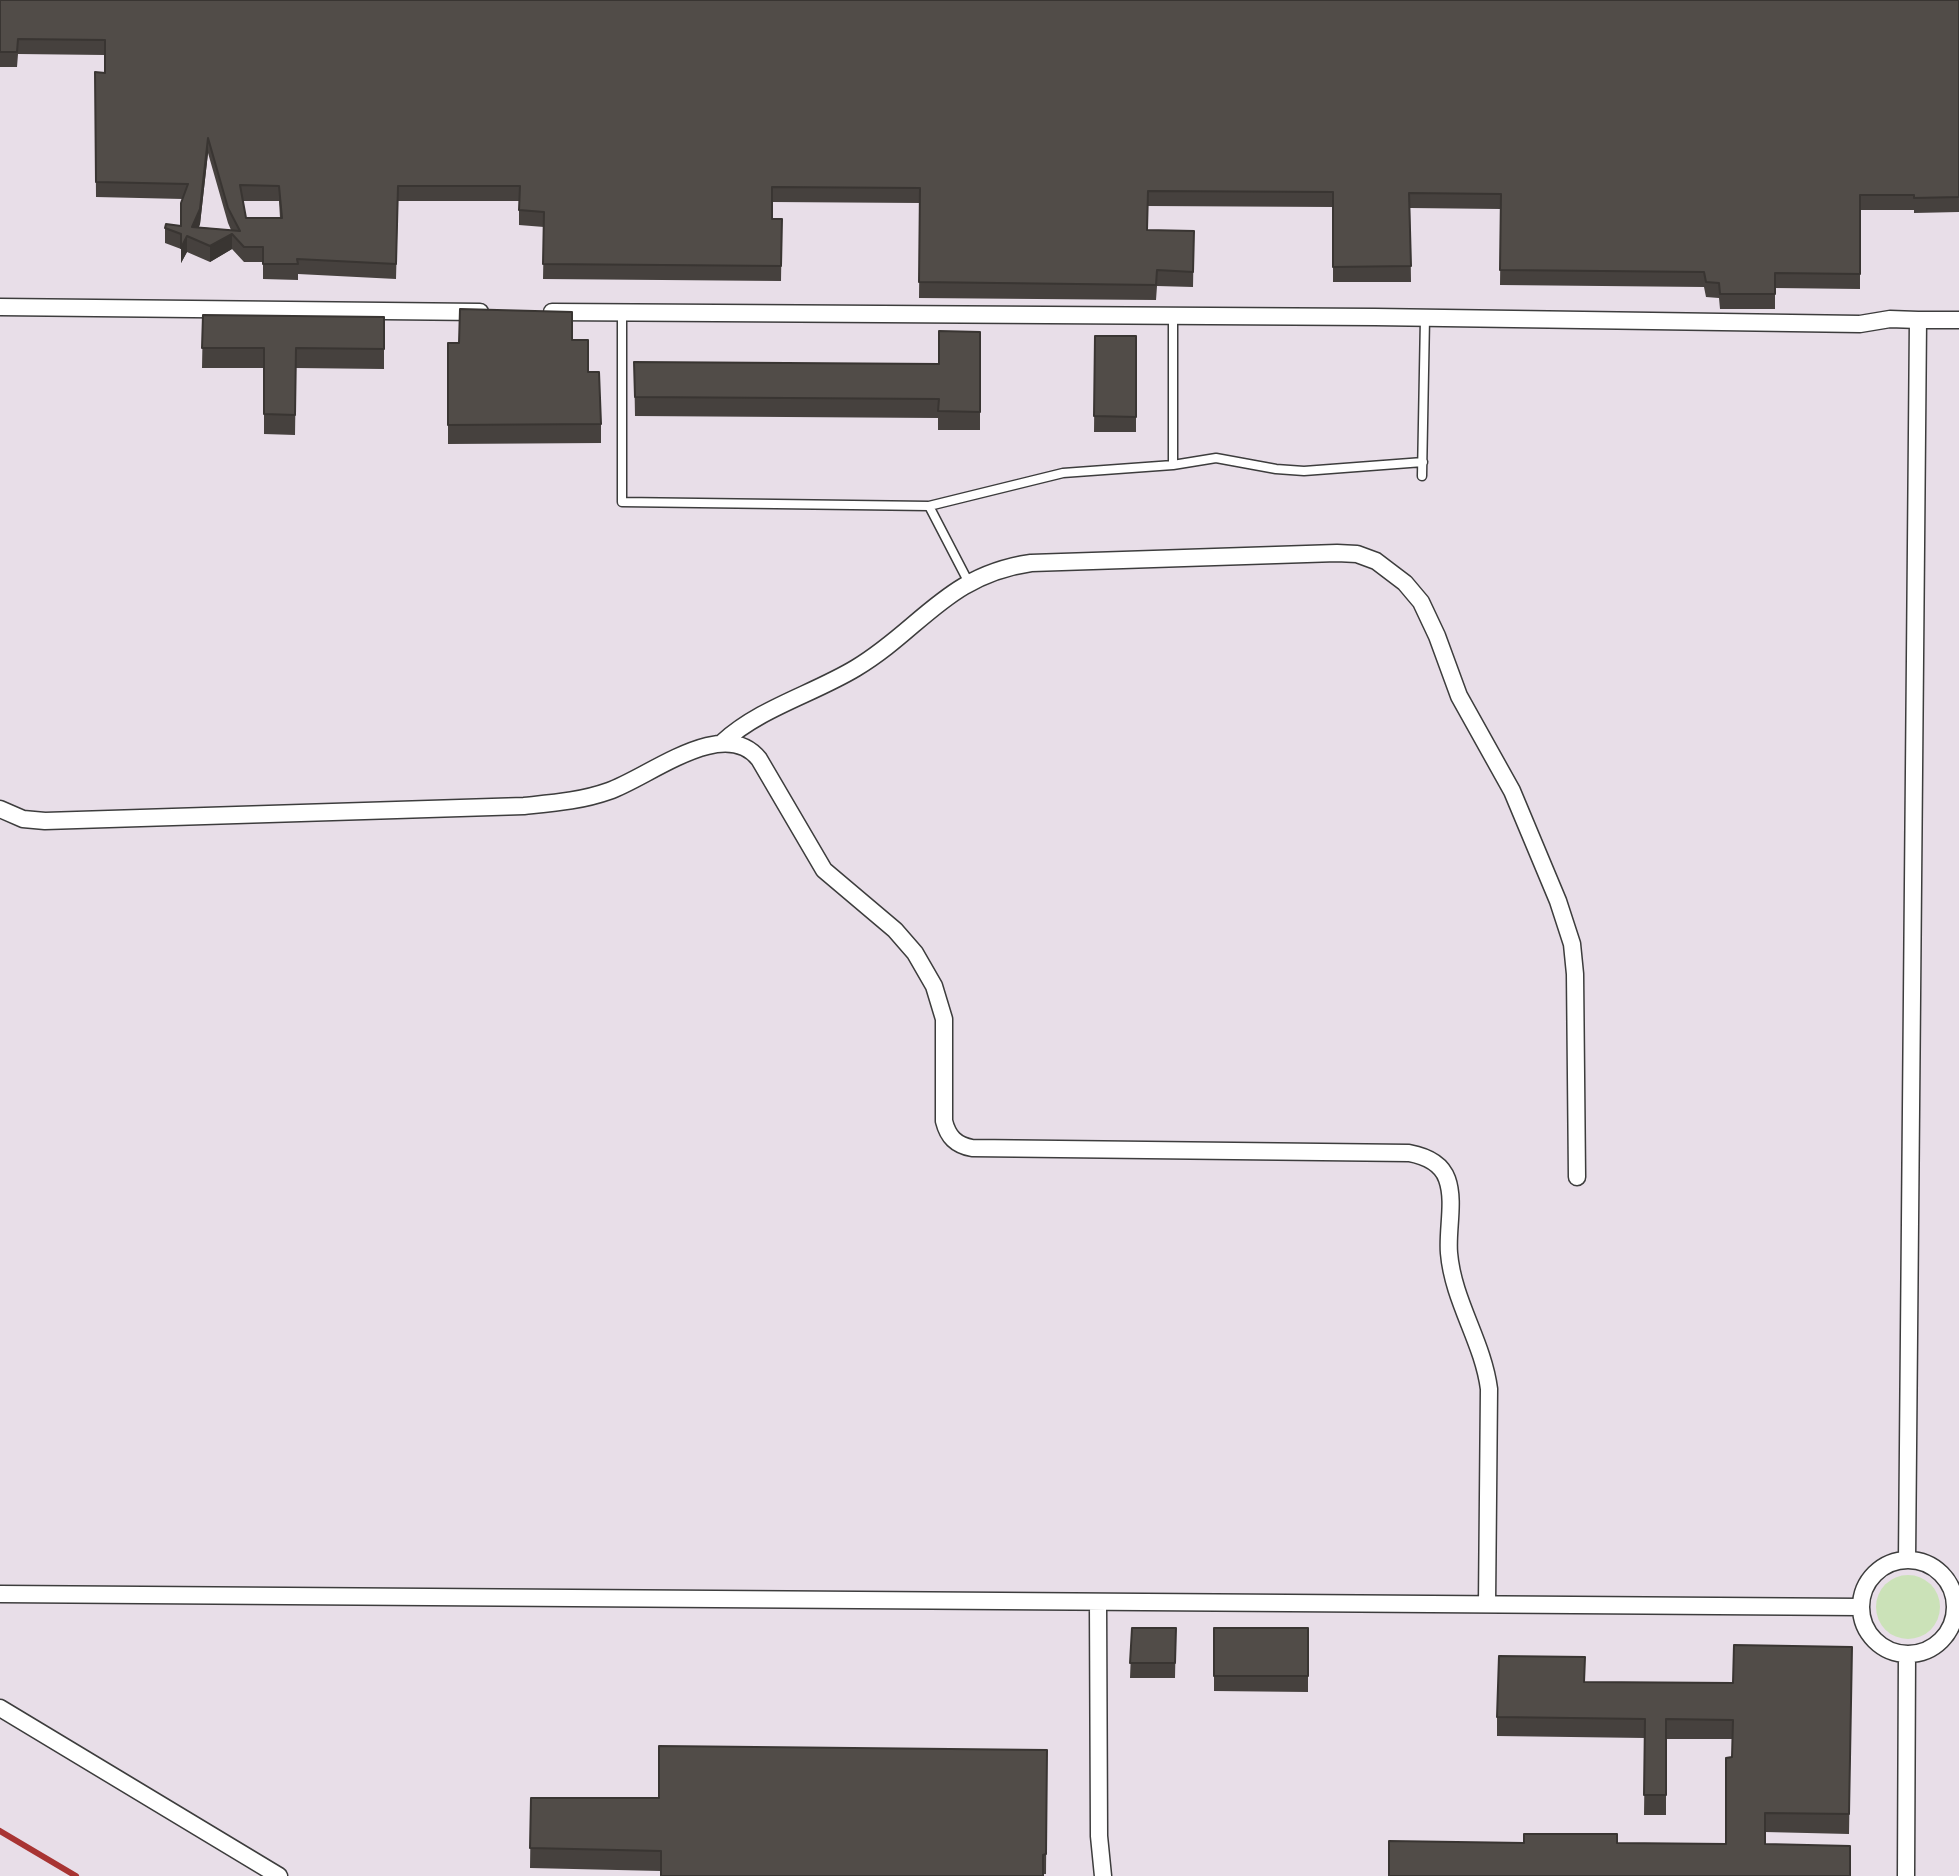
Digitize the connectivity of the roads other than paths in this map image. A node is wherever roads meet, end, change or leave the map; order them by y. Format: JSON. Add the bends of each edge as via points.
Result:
{"nodes":[{"id":1,"x":0,"y":307,"type":"edge"},
{"id":2,"x":495,"y":312,"type":"edge"},
{"id":3,"x":542,"y":312,"type":"edge"},
{"id":4,"x":622,"y":313,"type":"junction"},
{"id":5,"x":1173,"y":316,"type":"junction"},
{"id":6,"x":1425,"y":318,"type":"junction"},
{"id":7,"x":1918,"y":320,"type":"junction"},
{"id":8,"x":1959,"y":320,"type":"edge"},
{"id":9,"x":1423,"y":462,"type":"junction"},
{"id":10,"x":1173,"y":465,"type":"junction"},
{"id":11,"x":1422,"y":476,"type":"dead end"},
{"id":12,"x":929,"y":506,"type":"junction"},
{"id":13,"x":969,"y":583,"type":"junction"},
{"id":14,"x":723,"y":742,"type":"junction"},
{"id":15,"x":0,"y":809,"type":"edge"},
{"id":16,"x":1577,"y":1177,"type":"dead end"},
{"id":17,"x":1907,"y":1560,"type":"junction"},
{"id":18,"x":0,"y":1594,"type":"edge"},
{"id":19,"x":1098,"y":1602,"type":"junction"},
{"id":20,"x":1487,"y":1604,"type":"junction"},
{"id":21,"x":1860,"y":1607,"type":"junction"},
{"id":22,"x":1957,"y":1608,"type":"edge"},
{"id":23,"x":1907,"y":1654,"type":"junction"},
{"id":24,"x":0,"y":1708,"type":"edge"},
{"id":25,"x":279,"y":1876,"type":"edge"},
{"id":26,"x":1103,"y":1876,"type":"edge"},
{"id":27,"x":1906,"y":1876,"type":"edge"}],
"edges":[{"from":1,"to":2,"type":"street"},
{"from":3,"to":4,"type":"street"},
{"from":4,"to":5,"type":"street"},
{"from":4,"to":12,"type":"lane","via":[[622,502]]},
{"from":5,"to":6,"type":"street"},
{"from":5,"to":10,"type":"lane"},
{"from":6,"to":7,"type":"street","via":[[1860,324]]},
{"from":6,"to":9,"type":"lane"},
{"from":7,"to":8,"type":"street"},
{"from":7,"to":17,"type":"street"},
{"from":9,"to":10,"type":"lane","via":[[1304,471],[1216,458]]},
{"from":9,"to":11,"type":"lane"},
{"from":10,"to":12,"type":"lane","via":[[1063,473]]},
{"from":12,"to":13,"type":"lane"},
{"from":13,"to":14,"type":"street","via":[[936,603],[875,656],[743,726]]},
{"from":13,"to":16,"type":"street","via":[[1031,563],[1348,552],[1376,561],[1405,583],[1429,617],[1459,696],[1512,791],[1564,916],[1575,974]]},
{"from":14,"to":15,"type":"street","via":[[599,794],[524,806],[45,821]]},
{"from":14,"to":20,"type":"street","via":[[754,753],[824,870],[895,930],[922,964],[943,1009],[944,1121],[958,1144],[1409,1153],[1438,1165],[1449,1187],[1454,1279],[1489,1389]]},
{"from":17,"to":21,"type":"street","via":[[1887,1565],[1870,1578]]},
{"from":17,"to":22,"type":"street","via":[[1924,1563],[1943,1576]]},
{"from":18,"to":19,"type":"street"},
{"from":19,"to":20,"type":"street"},
{"from":19,"to":26,"type":"street"},
{"from":20,"to":21,"type":"street"},
{"from":21,"to":23,"type":"street","via":[[1876,1642]]},
{"from":22,"to":23,"type":"street","via":[[1938,1643]]},
{"from":23,"to":27,"type":"street"},
{"from":24,"to":25,"type":"street"}]}
